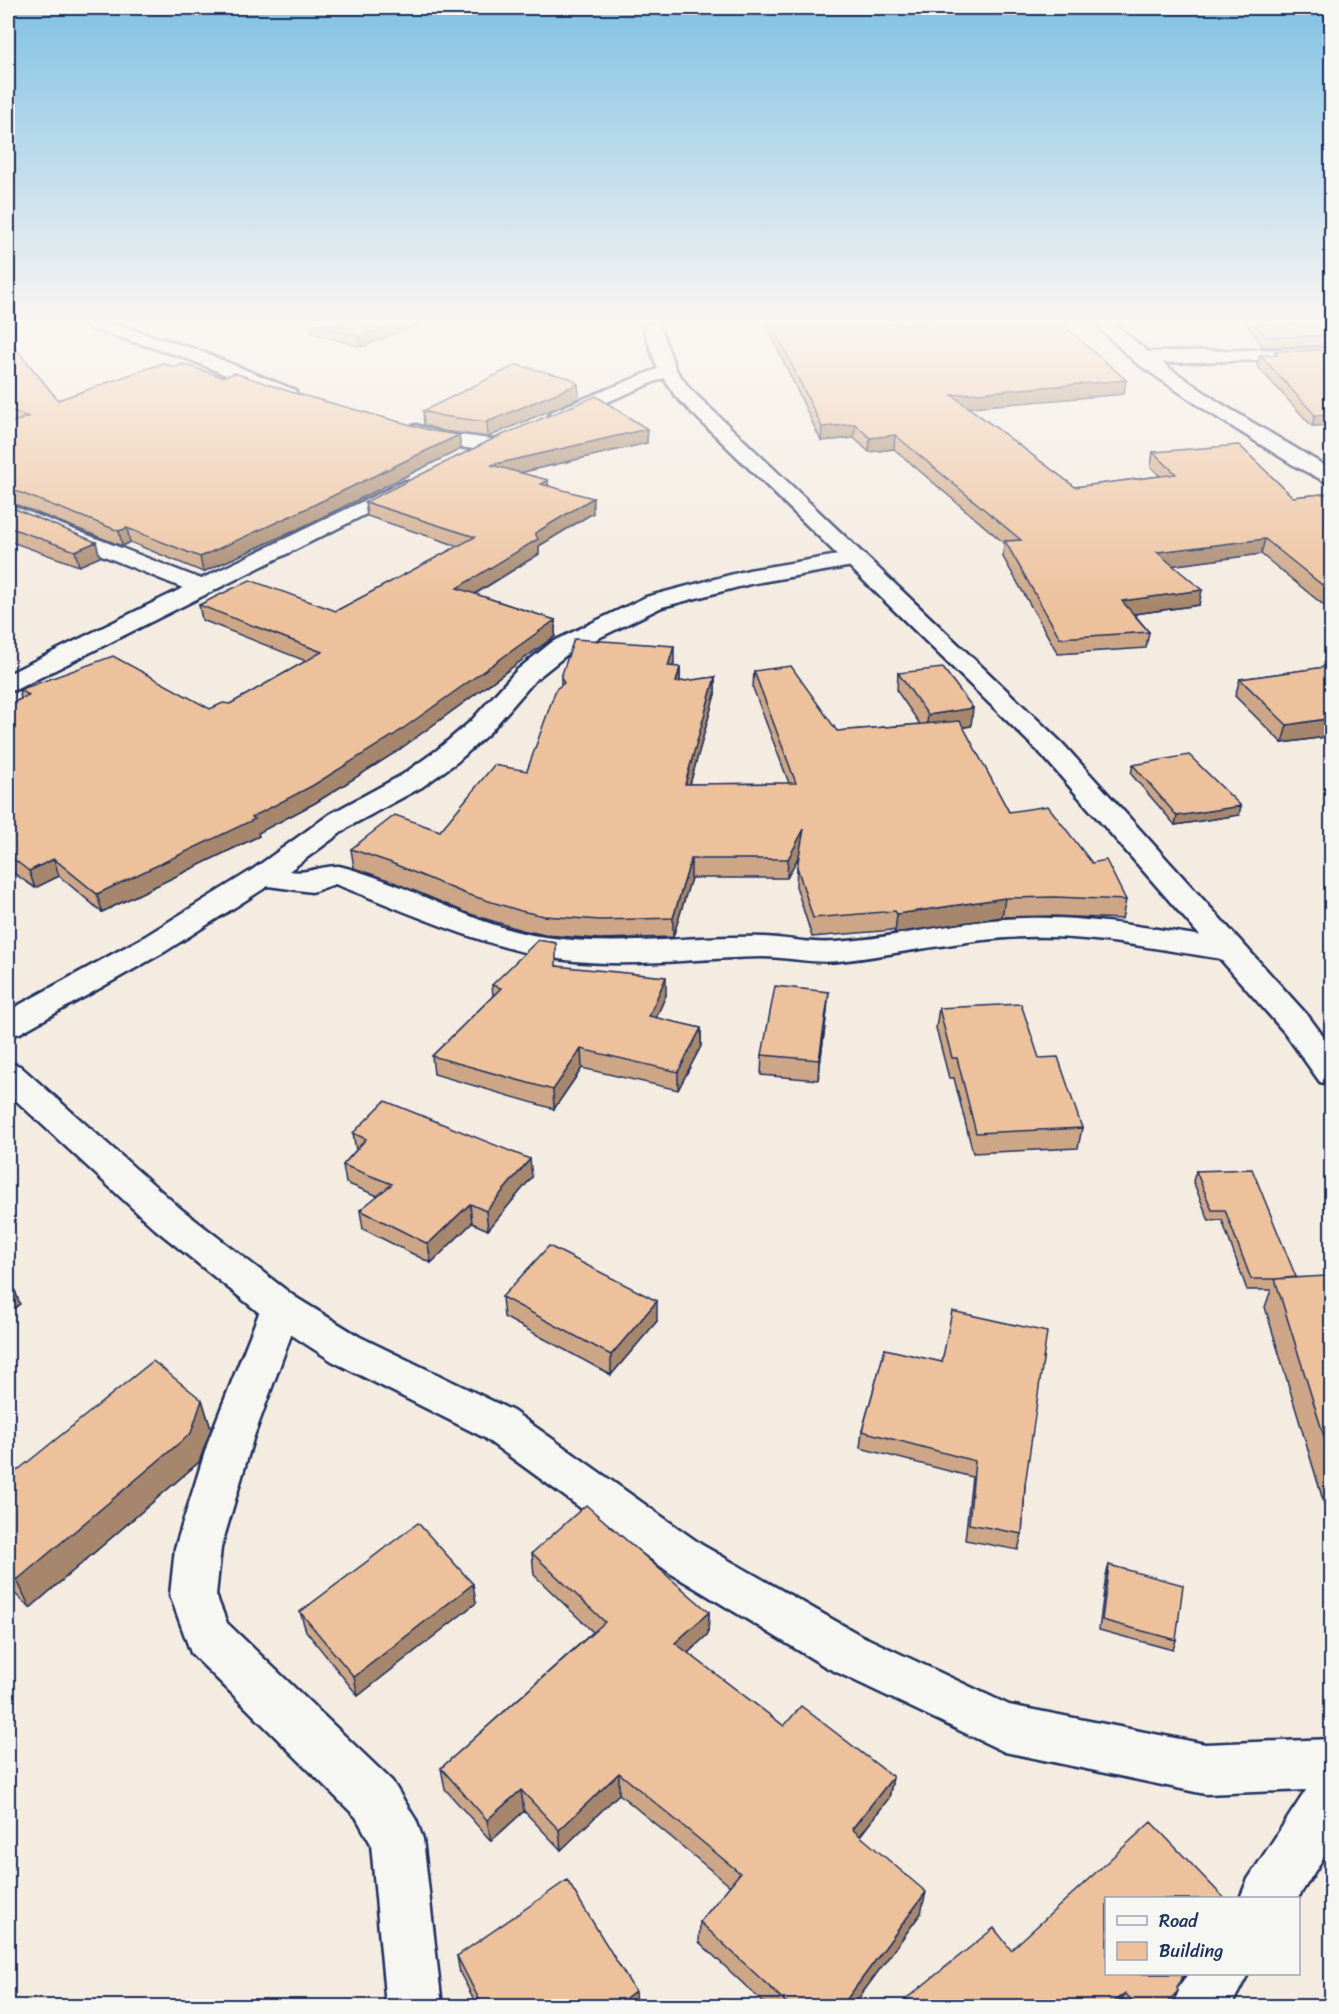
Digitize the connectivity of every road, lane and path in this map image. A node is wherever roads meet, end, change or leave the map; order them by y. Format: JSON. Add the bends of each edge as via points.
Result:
{"nodes":[{"id":1,"x":554,"y":418,"type":"edge"},
{"id":2,"x":709,"y":418,"type":"edge"},
{"id":3,"x":1233,"y":418,"type":"edge"},
{"id":4,"x":542,"y":423,"type":"edge"},
{"id":5,"x":398,"y":426,"type":"edge"},
{"id":6,"x":511,"y":436,"type":"edge"},
{"id":7,"x":490,"y":445,"type":"junction"},
{"id":8,"x":458,"y":461,"type":"edge"},
{"id":9,"x":426,"y":477,"type":"edge"},
{"id":10,"x":1332,"y":480,"type":"edge"},
{"id":11,"x":8,"y":510,"type":"edge"},
{"id":12,"x":856,"y":559,"type":"junction"},
{"id":13,"x":202,"y":588,"type":"junction"},
{"id":14,"x":8,"y":684,"type":"edge"},
{"id":15,"x":262,"y":876,"type":"junction"},
{"id":16,"x":1230,"y":950,"type":"junction"},
{"id":17,"x":8,"y":1025,"type":"edge"},
{"id":18,"x":8,"y":1074,"type":"edge"},
{"id":19,"x":1332,"y":1074,"type":"edge"},
{"id":20,"x":281,"y":1308,"type":"junction"},
{"id":21,"x":1332,"y":1764,"type":"edge"},
{"id":22,"x":1332,"y":1796,"type":"edge"},
{"id":23,"x":1268,"y":1897,"type":"edge"},
{"id":24,"x":1219,"y":1975,"type":"edge"},
{"id":25,"x":414,"y":2007,"type":"edge"},
{"id":26,"x":1199,"y":2007,"type":"edge"}],
"edges":[{"from":1,"to":4,"type":"street"},
{"from":2,"to":12,"type":"street"},
{"from":3,"to":10,"type":"street"},
{"from":5,"to":7,"type":"street","via":[[442,439]]},
{"from":6,"to":7,"type":"street"},
{"from":7,"to":8,"type":"street"},
{"from":9,"to":13,"type":"street"},
{"from":11,"to":13,"type":"street"},
{"from":12,"to":15,"type":"street","via":[[740,579],[654,602],[561,647],[526,675],[480,727],[447,756],[412,781],[340,820]]},
{"from":12,"to":16,"type":"street","via":[[1052,749]]},
{"from":13,"to":14,"type":"street"},
{"from":15,"to":16,"type":"street","via":[[312,883],[339,875],[495,934],[544,947],[604,953],[765,947],[837,952],[1027,927],[1083,930]]},
{"from":15,"to":17,"type":"street","via":[[155,944]]},
{"from":16,"to":19,"type":"street","via":[[1297,1025]]},
{"from":18,"to":20,"type":"street","via":[[168,1219]]},
{"from":20,"to":21,"type":"street","via":[[346,1349],[498,1424],[686,1559],[843,1651],[1005,1728],[1205,1769]]},
{"from":20,"to":25,"type":"street","via":[[231,1439],[198,1548],[194,1595],[208,1637],[374,1799],[397,1839]]},
{"from":22,"to":23,"type":"street"},
{"from":24,"to":26,"type":"street"}]}
